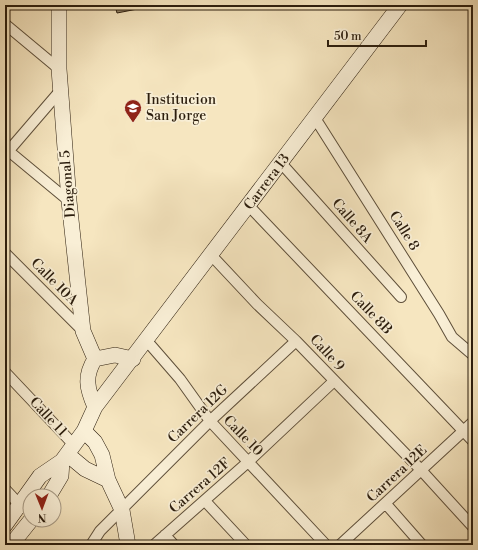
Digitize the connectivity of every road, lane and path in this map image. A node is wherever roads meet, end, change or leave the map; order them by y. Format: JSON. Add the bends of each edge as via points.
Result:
{"nodes":[{"id":1,"x":58,"y":5,"type":"edge"},
{"id":2,"x":400,"y":5,"type":"edge"},
{"id":3,"x":5,"y":24,"type":"edge"},
{"id":4,"x":59,"y":69,"type":"junction"},
{"id":5,"x":60,"y":91,"type":"junction"},
{"id":6,"x":315,"y":118,"type":"junction"},
{"id":7,"x":6,"y":151,"type":"edge"},
{"id":8,"x":282,"y":163,"type":"junction"},
{"id":9,"x":69,"y":201,"type":"junction"},
{"id":10,"x":249,"y":206,"type":"junction"},
{"id":11,"x":5,"y":253,"type":"edge"},
{"id":12,"x":212,"y":256,"type":"junction"},
{"id":13,"x":401,"y":297,"type":"dead end"},
{"id":14,"x":83,"y":331,"type":"junction"},
{"id":15,"x":147,"y":341,"type":"junction"},
{"id":16,"x":296,"y":341,"type":"junction"},
{"id":17,"x":473,"y":355,"type":"edge"},
{"id":18,"x":95,"y":359,"type":"junction"},
{"id":19,"x":133,"y":360,"type":"junction"},
{"id":20,"x":5,"y":372,"type":"edge"},
{"id":21,"x":334,"y":381,"type":"junction"},
{"id":22,"x":95,"y":407,"type":"junction"},
{"id":23,"x":210,"y":421,"type":"junction"},
{"id":24,"x":473,"y":422,"type":"edge"},
{"id":25,"x":464,"y":430,"type":"junction"},
{"id":26,"x":84,"y":431,"type":"junction"},
{"id":27,"x":473,"y":441,"type":"edge"},
{"id":28,"x":68,"y":453,"type":"junction"},
{"id":29,"x":248,"y":462,"type":"junction"},
{"id":30,"x":421,"y":470,"type":"junction"},
{"id":31,"x":108,"y":480,"type":"junction"},
{"id":32,"x":54,"y":488,"type":"edge"},
{"id":33,"x":5,"y":489,"type":"edge"},
{"id":34,"x":205,"y":501,"type":"junction"},
{"id":35,"x":19,"y":504,"type":"junction"},
{"id":36,"x":386,"y":504,"type":"junction"},
{"id":37,"x":122,"y":510,"type":"junction"},
{"id":38,"x":5,"y":525,"type":"edge"},
{"id":39,"x":473,"y":527,"type":"edge"},
{"id":40,"x":24,"y":528,"type":"edge"},
{"id":41,"x":165,"y":535,"type":"junction"},
{"id":42,"x":345,"y":544,"type":"edge"},
{"id":43,"x":11,"y":545,"type":"edge"},
{"id":44,"x":91,"y":545,"type":"edge"},
{"id":45,"x":128,"y":545,"type":"edge"},
{"id":46,"x":154,"y":545,"type":"edge"},
{"id":47,"x":174,"y":545,"type":"edge"},
{"id":48,"x":246,"y":545,"type":"edge"},
{"id":49,"x":326,"y":545,"type":"edge"},
{"id":50,"x":422,"y":545,"type":"edge"}],
"edges":[{"from":1,"to":4,"type":"street","name":"Diagonal 5"},
{"from":2,"to":6,"type":"street","name":"Carrera 13"},
{"from":3,"to":4,"type":"street"},
{"from":4,"to":5,"type":"street","name":"Diagonal 5"},
{"from":5,"to":7,"type":"street"},
{"from":5,"to":9,"type":"street","name":"Diagonal 5"},
{"from":6,"to":8,"type":"street","name":"Carrera 13"},
{"from":6,"to":17,"type":"street","name":"Calle 8","via":[[452,337]]},
{"from":7,"to":9,"type":"street"},
{"from":8,"to":10,"type":"street","name":"Carrera 13"},
{"from":8,"to":13,"type":"street","name":"Calle 8A"},
{"from":9,"to":14,"type":"street","name":"Diagonal 5"},
{"from":10,"to":12,"type":"street","name":"Carrera 13"},
{"from":10,"to":25,"type":"street","name":"Calle 8B"},
{"from":11,"to":14,"type":"street","name":"Calle 10A"},
{"from":12,"to":15,"type":"street","name":"Carrera 13"},
{"from":12,"to":16,"type":"street","name":"Calle 9"},
{"from":14,"to":18,"type":"street","name":"Diagonal 5"},
{"from":15,"to":19,"type":"street","name":"Carrera 13"},
{"from":15,"to":23,"type":"street","name":"Calle 10","via":[[180,379]]},
{"from":16,"to":21,"type":"street","name":"Calle 9"},
{"from":16,"to":23,"type":"street","name":"Carrera 12G"},
{"from":18,"to":19,"type":"street","via":[[115,355]]},
{"from":18,"to":22,"type":"street","via":[[87,380]]},
{"from":19,"to":22,"type":"street","name":"Carrera 13"},
{"from":20,"to":28,"type":"street","name":"Calle 11"},
{"from":21,"to":29,"type":"street","name":"Carrera 12F"},
{"from":21,"to":30,"type":"street","name":"Calle 9"},
{"from":22,"to":26,"type":"street","name":"Carrera 13"},
{"from":23,"to":29,"type":"street","name":"Calle 10"},
{"from":23,"to":37,"type":"street","name":"Carrera 12G"},
{"from":24,"to":25,"type":"street","name":"Carrera 12E"},
{"from":25,"to":27,"type":"street","name":"Calle 8B"},
{"from":25,"to":30,"type":"street","name":"Carrera 12E"},
{"from":26,"to":28,"type":"street","name":"Carrera 13"},
{"from":26,"to":31,"type":"street","name":"Calle 11","via":[[95,442],[102,455]]},
{"from":28,"to":31,"type":"street","name":"Calle 11","via":[[85,469]]},
{"from":28,"to":32,"type":"street","name":"Carrera 13","via":[[61,476]]},
{"from":28,"to":35,"type":"street","name":"Carrera 13","via":[[40,476]]},
{"from":29,"to":34,"type":"street","name":"Carrera 12F"},
{"from":29,"to":49,"type":"street","name":"Calle 10"},
{"from":30,"to":36,"type":"street","name":"Carrera 12E"},
{"from":30,"to":39,"type":"street","name":"Calle 9"},
{"from":31,"to":37,"type":"street","name":"Calle 11"},
{"from":33,"to":35,"type":"street"},
{"from":34,"to":41,"type":"street","name":"Carrera 12F"},
{"from":34,"to":48,"type":"street"},
{"from":35,"to":38,"type":"street","name":"Carrera 13"},
{"from":36,"to":42,"type":"street","name":"Carrera 12E"},
{"from":36,"to":50,"type":"street"},
{"from":37,"to":44,"type":"street","via":[[100,531]]},
{"from":37,"to":45,"type":"street","name":"Calle 11"},
{"from":40,"to":43,"type":"street"},
{"from":41,"to":46,"type":"street","name":"Carrera 12F"},
{"from":41,"to":47,"type":"street"}]}
